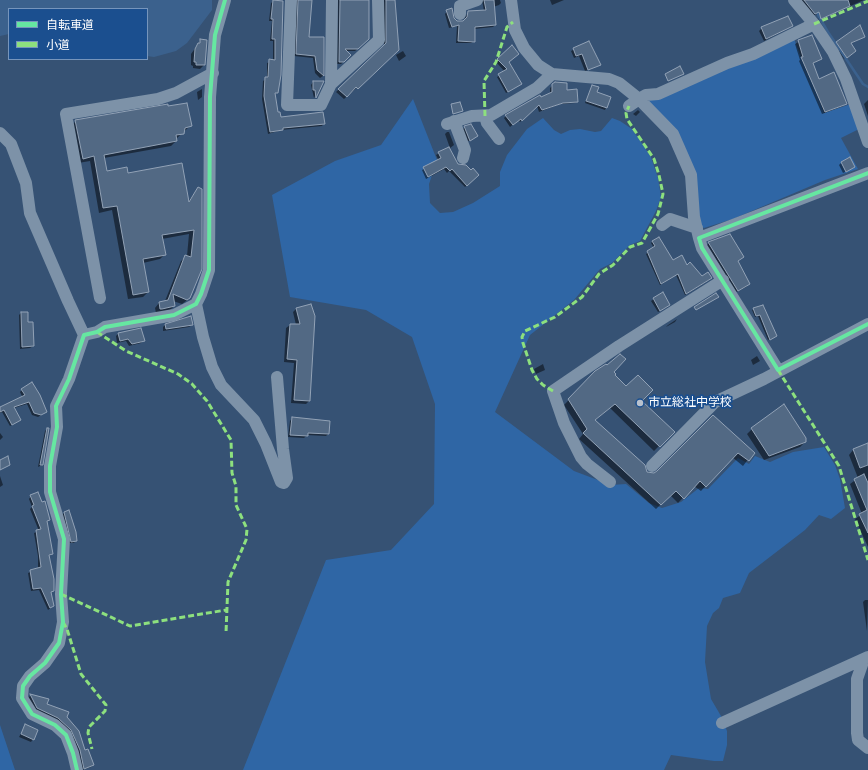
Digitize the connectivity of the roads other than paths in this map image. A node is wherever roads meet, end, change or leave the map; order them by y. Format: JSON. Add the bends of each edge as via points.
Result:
{"nodes":[{"id":1,"x":225,"y":0,"type":"edge"},
{"id":2,"x":291,"y":0,"type":"edge"},
{"id":3,"x":332,"y":0,"type":"edge"},
{"id":4,"x":378,"y":0,"type":"edge"},
{"id":5,"x":476,"y":0,"type":"edge"},
{"id":6,"x":511,"y":0,"type":"edge"},
{"id":7,"x":794,"y":0,"type":"edge"},
{"id":8,"x":460,"y":14,"type":"dead end"},
{"id":9,"x":814,"y":24,"type":"junction"},
{"id":10,"x":212,"y":73,"type":"junction"},
{"id":11,"x":552,"y":74,"type":"junction"},
{"id":12,"x":331,"y":84,"type":"junction"},
{"id":13,"x":639,"y":99,"type":"junction"},
{"id":14,"x":629,"y":106,"type":"dead end"},
{"id":15,"x":485,"y":116,"type":"junction"},
{"id":16,"x":0,"y":133,"type":"edge"},
{"id":17,"x":499,"y":140,"type":"dead end"},
{"id":18,"x":868,"y":142,"type":"edge"},
{"id":19,"x":462,"y":158,"type":"dead end"},
{"id":20,"x":868,"y":173,"type":"edge"},
{"id":21,"x":662,"y":225,"type":"dead end"},
{"id":22,"x":698,"y":233,"type":"junction"},
{"id":23,"x":723,"y":280,"type":"junction"},
{"id":24,"x":100,"y":298,"type":"dead end"},
{"id":25,"x":196,"y":304,"type":"junction"},
{"id":26,"x":868,"y":324,"type":"edge"},
{"id":27,"x":84,"y":334,"type":"junction"},
{"id":28,"x":778,"y":370,"type":"junction"},
{"id":29,"x":277,"y":377,"type":"dead end"},
{"id":30,"x":652,"y":466,"type":"dead end"},
{"id":31,"x":610,"y":482,"type":"dead end"},
{"id":32,"x":866,"y":658,"type":"edge"},
{"id":33,"x":722,"y":723,"type":"dead end"},
{"id":34,"x":868,"y":748,"type":"edge"},
{"id":35,"x":77,"y":770,"type":"edge"}],
"edges":[{"from":1,"to":10,"type":"street","via":[[215,36]]},
{"from":2,"to":12,"type":"street","via":[[287,105],[321,105]]},
{"from":3,"to":12,"type":"street"},
{"from":4,"to":12,"type":"street","via":[[379,40]]},
{"from":5,"to":8,"type":"street","via":[[460,6]]},
{"from":6,"to":11,"type":"street","via":[[515,30],[524,48],[538,65]]},
{"from":7,"to":9,"type":"street"},
{"from":9,"to":13,"type":"street","via":[[753,54],[658,94],[646,95]]},
{"from":9,"to":18,"type":"street","via":[[833,52],[846,79]]},
{"from":10,"to":24,"type":"street","via":[[176,93],[158,99],[66,114]]},
{"from":10,"to":25,"type":"street","via":[[209,270]]},
{"from":11,"to":13,"type":"street","via":[[609,79],[619,83]]},
{"from":11,"to":15,"type":"street","via":[[515,103],[491,116]]},
{"from":13,"to":14,"type":"street"},
{"from":13,"to":22,"type":"street","via":[[673,134],[684,157],[691,175]]},
{"from":15,"to":17,"type":"street"},
{"from":15,"to":19,"type":"street","via":[[472,116],[450,123],[465,150]]},
{"from":16,"to":27,"type":"street","via":[[11,144],[26,183],[30,213]]},
{"from":20,"to":22,"type":"street"},
{"from":21,"to":22,"type":"street","via":[[670,219]]},
{"from":22,"to":23,"type":"street","via":[[702,248]]},
{"from":23,"to":28,"type":"street"},
{"from":23,"to":31,"type":"street","via":[[554,391],[564,423],[581,457]]},
{"from":25,"to":27,"type":"street","via":[[174,315],[105,327],[97,332]]},
{"from":25,"to":29,"type":"street","via":[[212,367],[221,385],[254,420],[281,482],[284,483],[288,478]]},
{"from":26,"to":28,"type":"street"},
{"from":27,"to":35,"type":"street","via":[[69,379],[56,406],[57,427],[50,466],[50,492],[64,539],[61,636],[53,654],[23,686],[22,698],[32,714],[55,725],[66,735]]},
{"from":28,"to":30,"type":"street","via":[[714,402]]},
{"from":32,"to":33,"type":"street"},
{"from":32,"to":34,"type":"street","via":[[858,679],[857,733],[858,740]]}]}
